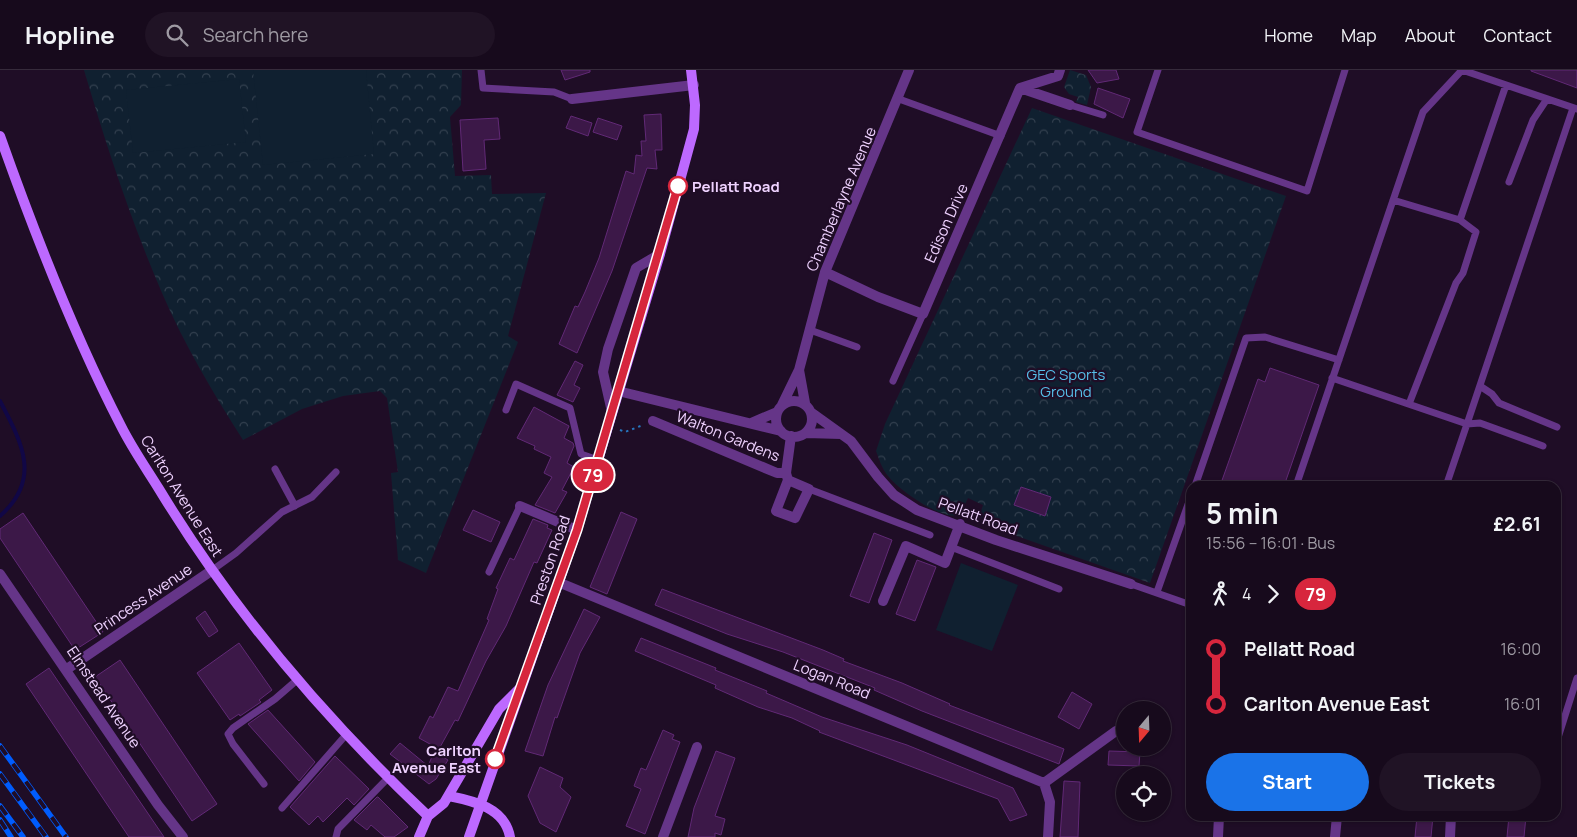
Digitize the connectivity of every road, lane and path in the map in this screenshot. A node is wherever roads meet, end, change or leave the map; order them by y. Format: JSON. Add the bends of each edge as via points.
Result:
{"nodes":[{"id":1,"x":482,"y":70,"type":"edge"},
{"id":2,"x":691,"y":70,"type":"edge"},
{"id":3,"x":909,"y":70,"type":"edge"},
{"id":4,"x":1060,"y":70,"type":"edge"},
{"id":5,"x":1158,"y":70,"type":"edge"},
{"id":6,"x":1345,"y":70,"type":"edge"},
{"id":7,"x":1462,"y":70,"type":"edge"},
{"id":8,"x":1506,"y":85,"type":"junction"},
{"id":9,"x":694,"y":86,"type":"junction"},
{"id":10,"x":1020,"y":88,"type":"junction"},
{"id":11,"x":572,"y":99,"type":"joint"},
{"id":12,"x":899,"y":99,"type":"junction"},
{"id":13,"x":1547,"y":99,"type":"junction"},
{"id":14,"x":1070,"y":105,"type":"joint"},
{"id":15,"x":1575,"y":108,"type":"edge"},
{"id":16,"x":1103,"y":115,"type":"dead end"},
{"id":17,"x":0,"y":136,"type":"edge"},
{"id":18,"x":1001,"y":136,"type":"junction"},
{"id":19,"x":1509,"y":182,"type":"dead end"},
{"id":20,"x":1393,"y":200,"type":"junction"},
{"id":21,"x":1460,"y":220,"type":"junction"},
{"id":22,"x":660,"y":254,"type":"junction"},
{"id":23,"x":825,"y":272,"type":"junction"},
{"id":24,"x":923,"y":314,"type":"junction"},
{"id":25,"x":810,"y":330,"type":"junction"},
{"id":26,"x":857,"y":347,"type":"dead end"},
{"id":27,"x":1339,"y":360,"type":"junction"},
{"id":28,"x":799,"y":370,"type":"junction"},
{"id":29,"x":1332,"y":378,"type":"junction"},
{"id":30,"x":893,"y":380,"type":"dead end"},
{"id":31,"x":1480,"y":386,"type":"junction"},
{"id":32,"x":618,"y":391,"type":"junction"},
{"id":33,"x":804,"y":403,"type":"junction"},
{"id":34,"x":1409,"y":404,"type":"junction"},
{"id":35,"x":780,"y":408,"type":"junction"},
{"id":36,"x":506,"y":410,"type":"dead end"},
{"id":37,"x":612,"y":412,"type":"junction"},
{"id":38,"x":812,"y":413,"type":"junction"},
{"id":39,"x":653,"y":421,"type":"joint"},
{"id":40,"x":751,"y":423,"type":"junction"},
{"id":41,"x":1467,"y":424,"type":"junction"},
{"id":42,"x":608,"y":425,"type":"junction"},
{"id":43,"x":1557,"y":427,"type":"dead end"},
{"id":44,"x":781,"y":431,"type":"junction"},
{"id":45,"x":806,"y":433,"type":"junction"},
{"id":46,"x":842,"y":434,"type":"junction"},
{"id":47,"x":791,"y":436,"type":"junction"},
{"id":48,"x":1543,"y":446,"type":"dead end"},
{"id":49,"x":598,"y":460,"type":"junction"},
{"id":50,"x":275,"y":469,"type":"dead end"},
{"id":51,"x":336,"y":472,"type":"dead end"},
{"id":52,"x":787,"y":476,"type":"junction"},
{"id":53,"x":1196,"y":481,"type":"edge"},
{"id":54,"x":1298,"y":481,"type":"edge"},
{"id":55,"x":1448,"y":481,"type":"edge"},
{"id":56,"x":809,"y":489,"type":"junction"},
{"id":57,"x":295,"y":506,"type":"junction"},
{"id":58,"x":520,"y":506,"type":"joint"},
{"id":59,"x":1186,"y":510,"type":"edge"},
{"id":60,"x":960,"y":524,"type":"junction"},
{"id":61,"x":577,"y":530,"type":"junction"},
{"id":62,"x":930,"y":535,"type":"dead end"},
{"id":63,"x":951,"y":547,"type":"junction"},
{"id":64,"x":211,"y":572,"type":"junction"},
{"id":65,"x":489,"y":572,"type":"dead end"},
{"id":66,"x":0,"y":574,"type":"edge"},
{"id":67,"x":558,"y":582,"type":"junction"},
{"id":68,"x":1131,"y":584,"type":"joint"},
{"id":69,"x":1059,"y":588,"type":"dead end"},
{"id":70,"x":1157,"y":592,"type":"junction"},
{"id":71,"x":883,"y":601,"type":"dead end"},
{"id":72,"x":1186,"y":603,"type":"edge"},
{"id":73,"x":67,"y":669,"type":"junction"},
{"id":74,"x":1577,"y":678,"type":"edge"},
{"id":75,"x":297,"y":680,"type":"junction"},
{"id":76,"x":521,"y":687,"type":"junction"},
{"id":77,"x":1561,"y":728,"type":"edge"},
{"id":78,"x":1116,"y":731,"type":"dead end"},
{"id":79,"x":346,"y":736,"type":"junction"},
{"id":80,"x":697,"y":748,"type":"dead end"},
{"id":81,"x":388,"y":778,"type":"junction"},
{"id":82,"x":1044,"y":783,"type":"junction"},
{"id":83,"x":264,"y":784,"type":"dead end"},
{"id":84,"x":449,"y":796,"type":"junction"},
{"id":85,"x":479,"y":805,"type":"junction"},
{"id":86,"x":282,"y":808,"type":"dead end"},
{"id":87,"x":428,"y":816,"type":"junction"},
{"id":88,"x":1220,"y":821,"type":"edge"},
{"id":89,"x":1337,"y":821,"type":"edge"},
{"id":90,"x":1451,"y":821,"type":"edge"},
{"id":91,"x":183,"y":837,"type":"edge"},
{"id":92,"x":336,"y":837,"type":"edge"},
{"id":93,"x":419,"y":837,"type":"edge"},
{"id":94,"x":469,"y":837,"type":"edge"},
{"id":95,"x":510,"y":837,"type":"edge"},
{"id":96,"x":663,"y":837,"type":"edge"},
{"id":97,"x":1048,"y":837,"type":"edge"},
{"id":98,"x":1218,"y":837,"type":"edge"},
{"id":99,"x":1336,"y":837,"type":"edge"},
{"id":100,"x":1450,"y":837,"type":"edge"}],
"edges":[{"from":1,"to":11,"type":"lane","via":[[483,88],[554,92]]},
{"from":2,"to":9,"type":"street","name":"Preston Road"},
{"from":3,"to":12,"type":"street","name":"Chamberlayne Avenue"},
{"from":4,"to":10,"type":"street","via":[[1058,76]]},
{"from":5,"to":6,"type":"lane","via":[[1136,132],[1306,190]]},
{"from":7,"to":8,"type":"lane"},
{"from":7,"to":20,"type":"lane","via":[[1423,112]]},
{"from":8,"to":13,"type":"lane"},
{"from":8,"to":21,"type":"lane"},
{"from":9,"to":11,"type":"street"},
{"from":9,"to":22,"type":"street","name":"Preston Road","via":[[694,128]]},
{"from":10,"to":14,"type":"street"},
{"from":10,"to":18,"type":"street","name":"Edison Drive"},
{"from":12,"to":18,"type":"lane"},
{"from":12,"to":23,"type":"street","name":"Chamberlayne Avenue"},
{"from":13,"to":15,"type":"lane"},
{"from":13,"to":19,"type":"lane","via":[[1533,120]]},
{"from":14,"to":16,"type":"lane"},
{"from":15,"to":31,"type":"lane"},
{"from":17,"to":64,"type":"street","name":"Carlton Avenue East","via":[[33,230],[121,428]]},
{"from":18,"to":24,"type":"street","name":"Edison Drive"},
{"from":20,"to":21,"type":"lane"},
{"from":20,"to":27,"type":"lane"},
{"from":21,"to":34,"type":"lane","via":[[1476,232],[1463,273],[1456,283]]},
{"from":22,"to":32,"type":"street","name":"Preston Road"},
{"from":22,"to":37,"type":"street","name":"Preston Road","via":[[636,268],[608,349],[603,372]]},
{"from":23,"to":24,"type":"street"},
{"from":23,"to":25,"type":"street","name":"Chamberlayne Avenue"},
{"from":24,"to":30,"type":"lane"},
{"from":25,"to":26,"type":"lane"},
{"from":25,"to":28,"type":"street","name":"Chamberlayne Avenue"},
{"from":27,"to":29,"type":"lane"},
{"from":27,"to":53,"type":"lane","via":[[1265,337],[1246,338]]},
{"from":28,"to":33,"type":"street","name":"Chamberlayne Avenue"},
{"from":28,"to":35,"type":"street","name":"Chamberlayne Avenue"},
{"from":29,"to":34,"type":"lane"},
{"from":29,"to":54,"type":"lane"},
{"from":31,"to":41,"type":"lane"},
{"from":31,"to":43,"type":"lane","via":[[1499,403]]},
{"from":32,"to":37,"type":"street","name":"Preston Road"},
{"from":32,"to":40,"type":"street"},
{"from":33,"to":35,"type":"street","via":[[794,400]]},
{"from":33,"to":38,"type":"street","name":"Pellatt Road"},
{"from":34,"to":41,"type":"lane"},
{"from":35,"to":40,"type":"street"},
{"from":35,"to":44,"type":"street","via":[[776,422]]},
{"from":36,"to":49,"type":"lane","via":[[516,384],[570,408],[581,454]]},
{"from":37,"to":42,"type":"street","name":"Preston Road"},
{"from":38,"to":45,"type":"street","via":[[812,425]]},
{"from":38,"to":46,"type":"street","name":"Pellatt Road"},
{"from":39,"to":42,"type":"path","via":[[625,432]]},
{"from":39,"to":52,"type":"street","name":"Walton Gardens"},
{"from":40,"to":44,"type":"street"},
{"from":41,"to":48,"type":"lane","via":[[1480,423]]},
{"from":41,"to":55,"type":"lane"},
{"from":42,"to":49,"type":"street","name":"Preston Road"},
{"from":44,"to":47,"type":"street"},
{"from":45,"to":46,"type":"street"},
{"from":45,"to":47,"type":"street"},
{"from":46,"to":60,"type":"street","name":"Pellatt Road","via":[[894,495],[917,510]]},
{"from":47,"to":52,"type":"street","name":"Walton Gardens"},
{"from":49,"to":61,"type":"street","name":"Preston Road"},
{"from":50,"to":57,"type":"lane"},
{"from":51,"to":57,"type":"lane","via":[[312,497]]},
{"from":52,"to":56,"type":"street"},
{"from":52,"to":56,"type":"street","via":[[776,511],[795,518]]},
{"from":56,"to":62,"type":"lane"},
{"from":57,"to":64,"type":"lane","via":[[282,512]]},
{"from":58,"to":61,"type":"street"},
{"from":58,"to":65,"type":"lane"},
{"from":59,"to":70,"type":"lane"},
{"from":60,"to":63,"type":"street"},
{"from":60,"to":68,"type":"street","name":"Pellatt Road","via":[[996,540]]},
{"from":61,"to":67,"type":"street","name":"Preston Road"},
{"from":63,"to":69,"type":"lane"},
{"from":63,"to":71,"type":"street","via":[[945,563],[906,546]]},
{"from":64,"to":73,"type":"street","name":"Princess Avenue"},
{"from":64,"to":75,"type":"street","name":"Carlton Avenue East"},
{"from":66,"to":73,"type":"street","name":"Elmstead Avenue"},
{"from":67,"to":76,"type":"street","name":"Preston Road"},
{"from":67,"to":82,"type":"street","name":"Logan Road"},
{"from":68,"to":70,"type":"lane"},
{"from":70,"to":72,"type":"lane"},
{"from":73,"to":91,"type":"street","name":"Elmstead Avenue"},
{"from":74,"to":77,"type":"lane"},
{"from":75,"to":79,"type":"street","name":"Carlton Avenue East"},
{"from":75,"to":83,"type":"lane","via":[[228,734]]},
{"from":76,"to":84,"type":"street","name":"Preston Road","via":[[500,709]]},
{"from":76,"to":85,"type":"street","name":"Preston Road"},
{"from":78,"to":82,"type":"street"},
{"from":79,"to":81,"type":"street","name":"Carlton Avenue East"},
{"from":79,"to":86,"type":"lane"},
{"from":80,"to":96,"type":"street"},
{"from":81,"to":87,"type":"street","name":"Carlton Avenue East"},
{"from":81,"to":92,"type":"lane","via":[[338,829]]},
{"from":82,"to":97,"type":"street","via":[[1050,802]]},
{"from":84,"to":85,"type":"street"},
{"from":84,"to":87,"type":"street"},
{"from":85,"to":94,"type":"street","name":"Preston Road"},
{"from":85,"to":95,"type":"street","via":[[499,814]]},
{"from":87,"to":93,"type":"street"},
{"from":88,"to":98,"type":"street"},
{"from":89,"to":99,"type":"street"},
{"from":90,"to":100,"type":"street"}]}
